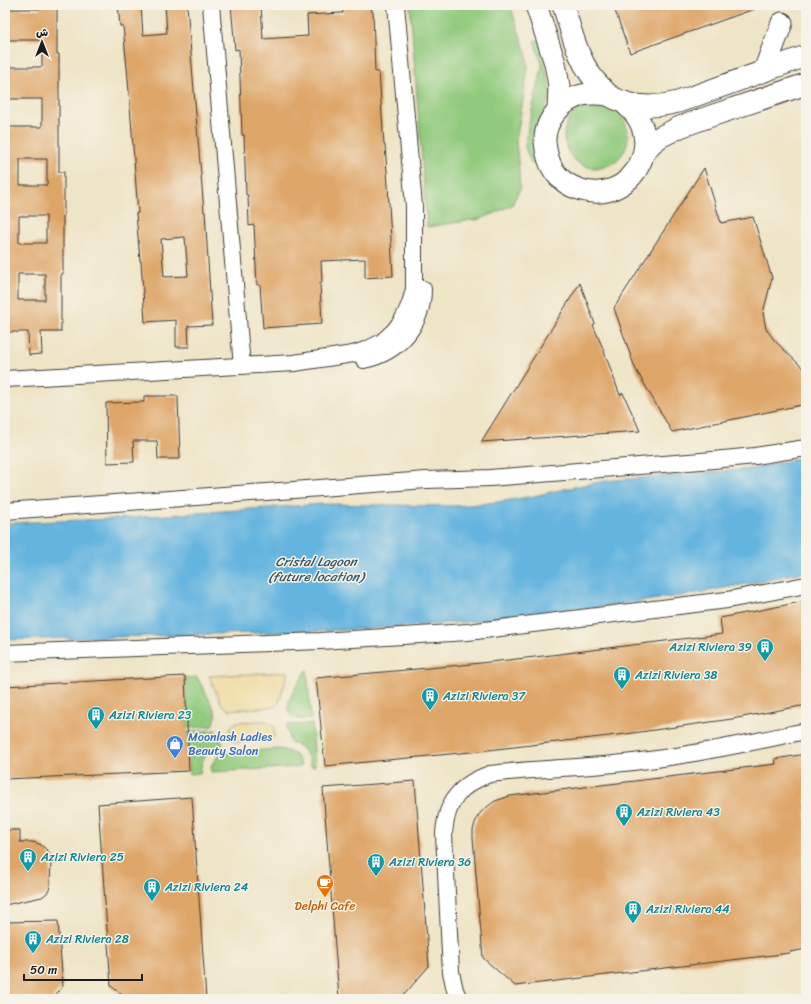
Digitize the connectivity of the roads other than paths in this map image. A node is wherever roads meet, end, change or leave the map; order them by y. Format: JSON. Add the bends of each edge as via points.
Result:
{"nodes":[{"id":1,"x":211,"y":5,"type":"edge"},
{"id":2,"x":396,"y":5,"type":"edge"},
{"id":3,"x":536,"y":5,"type":"edge"},
{"id":4,"x":563,"y":5,"type":"edge"},
{"id":5,"x":782,"y":23,"type":"dead end"},
{"id":6,"x":806,"y":56,"type":"edge"},
{"id":7,"x":764,"y":71,"type":"junction"},
{"id":8,"x":806,"y":84,"type":"edge"},
{"id":9,"x":617,"y":99,"type":"junction"},
{"id":10,"x":558,"y":110,"type":"junction"},
{"id":11,"x":644,"y":153,"type":"junction"},
{"id":12,"x":242,"y":366,"type":"junction"},
{"id":13,"x":5,"y":379,"type":"edge"},
{"id":14,"x":806,"y":448,"type":"edge"},
{"id":15,"x":5,"y":511,"type":"edge"},
{"id":16,"x":806,"y":585,"type":"edge"},
{"id":17,"x":5,"y":653,"type":"edge"},
{"id":18,"x":806,"y":732,"type":"edge"},
{"id":19,"x":459,"y":999,"type":"edge"}],
"edges":[{"from":1,"to":12,"type":"street"},
{"from":2,"to":12,"type":"street","via":[[414,206],[414,289],[410,304],[394,331],[382,342],[368,349],[353,354],[294,363]]},
{"from":3,"to":10,"type":"street","via":[[557,74]]},
{"from":4,"to":9,"type":"street","via":[[583,62],[599,85]]},
{"from":5,"to":7,"type":"street"},
{"from":6,"to":7,"type":"street"},
{"from":7,"to":9,"type":"street","via":[[667,105],[645,106]]},
{"from":8,"to":11,"type":"street","via":[[680,127],[660,137]]},
{"from":9,"to":10,"type":"street","via":[[595,93],[581,95],[568,101]]},
{"from":9,"to":11,"type":"street","via":[[635,113],[642,125]]},
{"from":10,"to":11,"type":"street","via":[[549,124],[545,140],[547,156],[554,171],[565,183],[580,190],[596,192],[613,189],[627,181],[638,169]]},
{"from":12,"to":13,"type":"street"},
{"from":14,"to":15,"type":"street","via":[[713,460],[490,478],[426,480]]},
{"from":16,"to":17,"type":"street","via":[[728,600],[468,632],[320,641]]},
{"from":18,"to":19,"type":"street","via":[[666,758],[490,774],[470,783],[461,790],[448,810],[444,834],[451,972]]}]}
